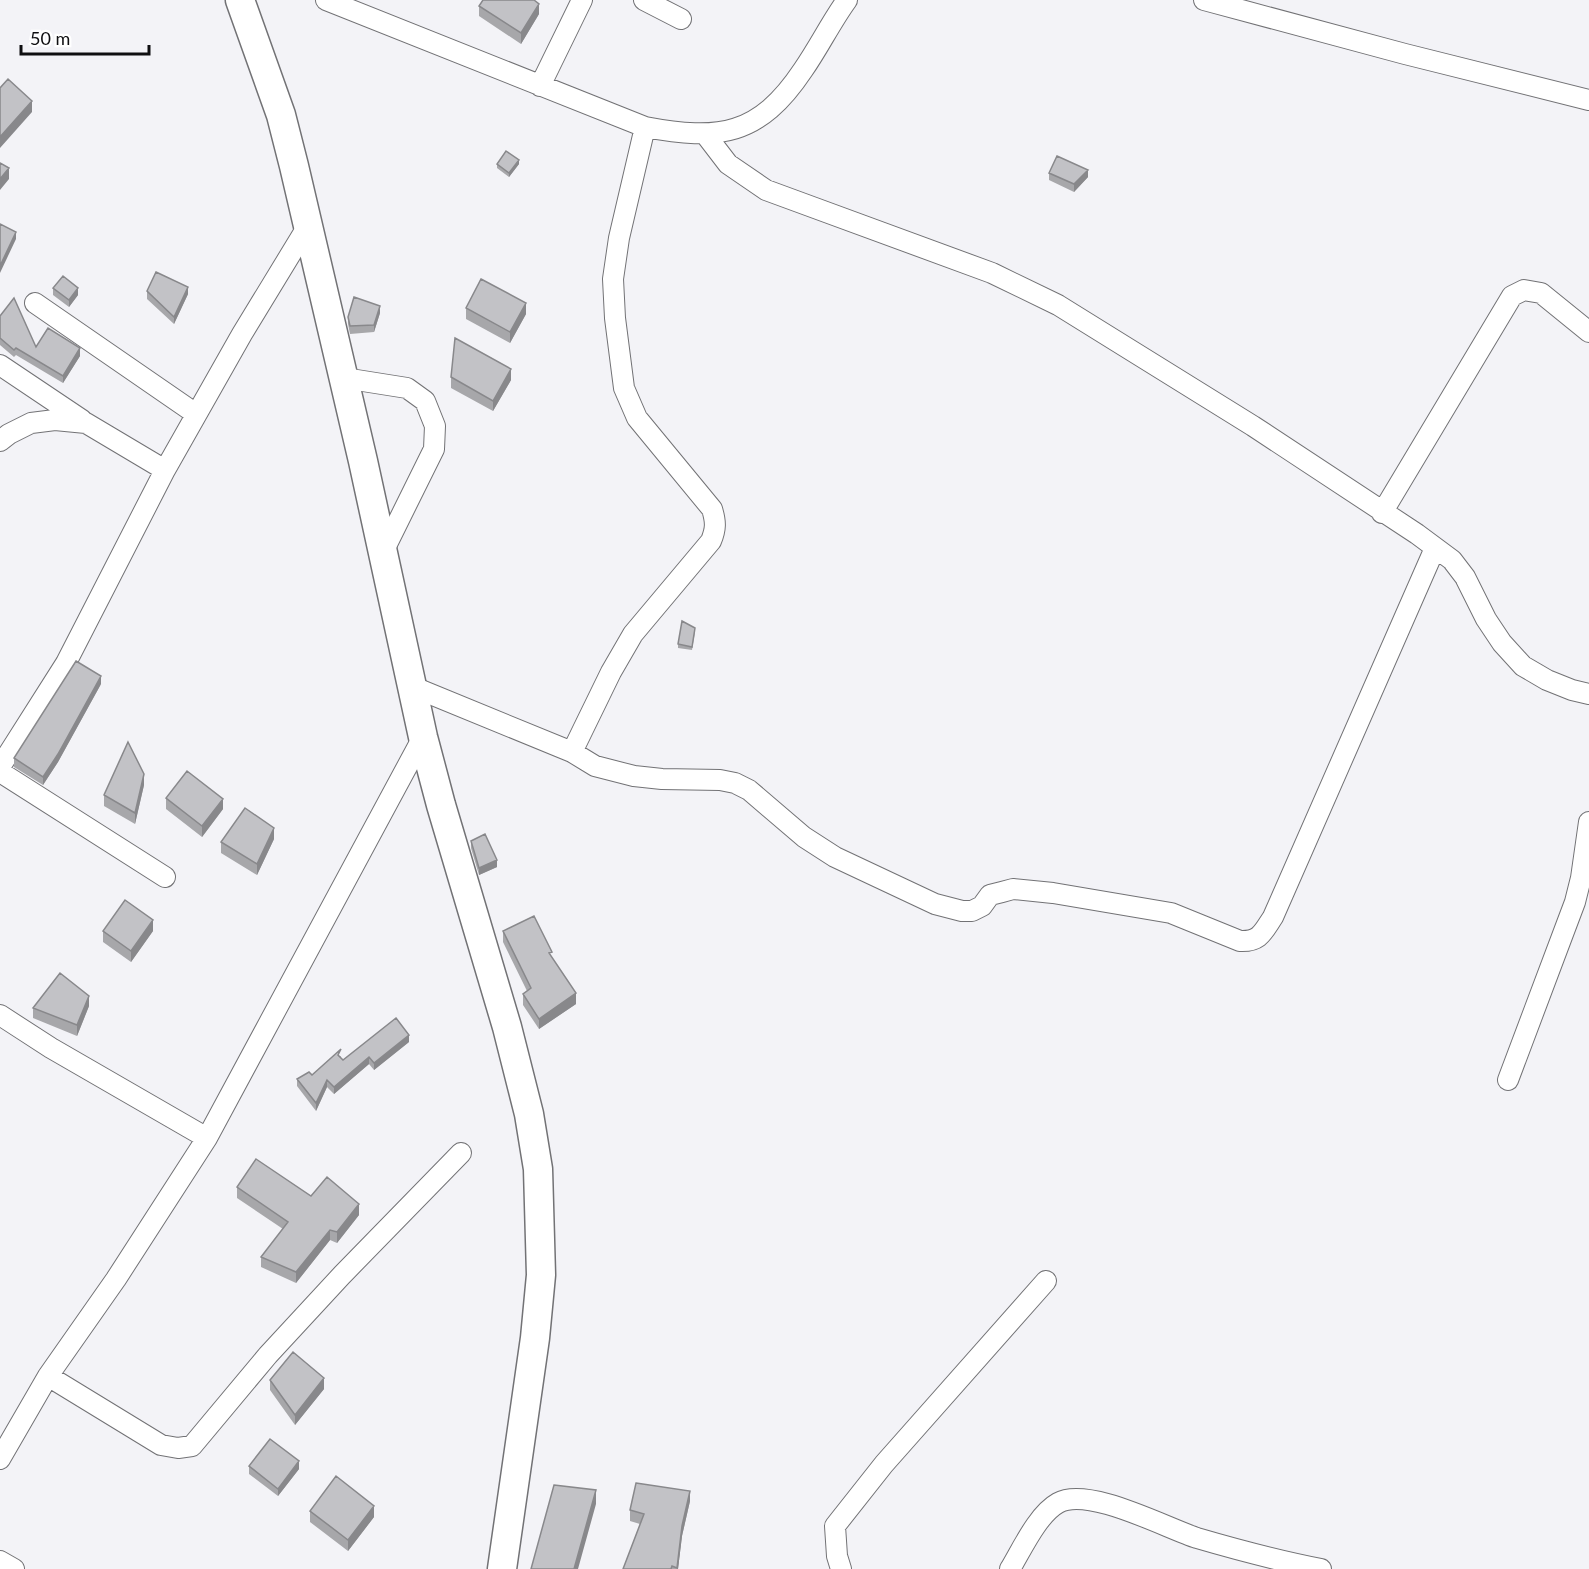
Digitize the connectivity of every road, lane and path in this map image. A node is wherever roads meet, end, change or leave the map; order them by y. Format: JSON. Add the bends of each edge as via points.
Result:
{"nodes":[{"id":1,"x":240,"y":0,"type":"edge"},
{"id":2,"x":326,"y":0,"type":"edge"},
{"id":3,"x":582,"y":0,"type":"edge"},
{"id":4,"x":644,"y":0,"type":"edge"},
{"id":5,"x":847,"y":0,"type":"edge"},
{"id":6,"x":1204,"y":0,"type":"edge"},
{"id":7,"x":681,"y":19,"type":"dead end"},
{"id":8,"x":540,"y":86,"type":"junction"},
{"id":9,"x":1589,"y":100,"type":"edge"},
{"id":10,"x":645,"y":127,"type":"junction"},
{"id":11,"x":705,"y":135,"type":"junction"},
{"id":12,"x":309,"y":224,"type":"junction"},
{"id":13,"x":35,"y":303,"type":"dead end"},
{"id":14,"x":1589,"y":332,"type":"edge"},
{"id":15,"x":0,"y":365,"type":"edge"},
{"id":16,"x":344,"y":378,"type":"junction"},
{"id":17,"x":196,"y":414,"type":"junction"},
{"id":18,"x":86,"y":423,"type":"junction"},
{"id":19,"x":0,"y":441,"type":"edge"},
{"id":20,"x":165,"y":470,"type":"junction"},
{"id":21,"x":1382,"y":513,"type":"junction"},
{"id":22,"x":1435,"y":548,"type":"junction"},
{"id":23,"x":382,"y":552,"type":"junction"},
{"id":24,"x":411,"y":686,"type":"junction"},
{"id":25,"x":1589,"y":694,"type":"edge"},
{"id":26,"x":423,"y":737,"type":"junction"},
{"id":27,"x":572,"y":752,"type":"junction"},
{"id":28,"x":0,"y":767,"type":"edge"},
{"id":29,"x":0,"y":772,"type":"edge"},
{"id":30,"x":1589,"y":822,"type":"edge"},
{"id":31,"x":165,"y":877,"type":"dead end"},
{"id":32,"x":0,"y":1015,"type":"edge"},
{"id":33,"x":1508,"y":1080,"type":"dead end"},
{"id":34,"x":207,"y":1138,"type":"junction"},
{"id":35,"x":461,"y":1153,"type":"dead end"},
{"id":36,"x":1046,"y":1281,"type":"dead end"},
{"id":37,"x":48,"y":1376,"type":"junction"},
{"id":38,"x":0,"y":1459,"type":"edge"},
{"id":39,"x":0,"y":1561,"type":"edge"},
{"id":40,"x":15,"y":1569,"type":"edge"},
{"id":41,"x":502,"y":1569,"type":"edge"},
{"id":42,"x":841,"y":1569,"type":"edge"},
{"id":43,"x":1010,"y":1569,"type":"edge"},
{"id":44,"x":1321,"y":1569,"type":"edge"}],
"edges":[{"from":1,"to":12,"type":"main road","via":[[281,115]]},
{"from":2,"to":8,"type":"street"},
{"from":3,"to":8,"type":"street"},
{"from":4,"to":7,"type":"street"},
{"from":5,"to":11,"type":"street","via":[[786,95],[747,124]]},
{"from":6,"to":9,"type":"street"},
{"from":8,"to":10,"type":"street"},
{"from":10,"to":11,"type":"street"},
{"from":10,"to":27,"type":"street","via":[[613,279],[624,388],[637,418],[712,509],[715,530],[711,541],[633,633]]},
{"from":11,"to":21,"type":"street","via":[[728,164],[766,190],[992,273],[1058,305],[1253,426]]},
{"from":12,"to":16,"type":"main road"},
{"from":12,"to":17,"type":"street"},
{"from":13,"to":17,"type":"street"},
{"from":14,"to":21,"type":"street","via":[[1541,293],[1524,290],[1512,296]]},
{"from":15,"to":18,"type":"street"},
{"from":16,"to":23,"type":"main road"},
{"from":16,"to":23,"type":"street","via":[[407,388],[425,401],[435,426],[434,449]]},
{"from":17,"to":20,"type":"street"},
{"from":18,"to":19,"type":"street","via":[[31,423]]},
{"from":18,"to":20,"type":"street"},
{"from":20,"to":28,"type":"street","via":[[66,663]]},
{"from":21,"to":22,"type":"street"},
{"from":22,"to":25,"type":"street","via":[[1452,560],[1465,577],[1486,619],[1523,666],[1547,680]]},
{"from":22,"to":27,"type":"street","via":[[1273,917],[1252,941],[1240,941],[1171,913],[1053,893],[1013,889],[990,896],[972,911],[935,904],[835,857],[735,783],[634,777],[594,766]]},
{"from":23,"to":24,"type":"main road"},
{"from":24,"to":26,"type":"main road"},
{"from":24,"to":27,"type":"street"},
{"from":26,"to":34,"type":"street"},
{"from":26,"to":41,"type":"main road","via":[[507,1028],[529,1114],[538,1169],[541,1275]]},
{"from":29,"to":31,"type":"street"},
{"from":30,"to":33,"type":"street","via":[[1575,902]]},
{"from":32,"to":34,"type":"street"},
{"from":34,"to":37,"type":"street"},
{"from":35,"to":37,"type":"street","via":[[268,1355],[192,1446],[161,1445]]},
{"from":36,"to":42,"type":"street","via":[[884,1464],[836,1526]]},
{"from":37,"to":38,"type":"street"},
{"from":39,"to":40,"type":"street"},
{"from":43,"to":44,"type":"street","via":[[1040,1520],[1058,1503],[1069,1500],[1118,1507],[1194,1537]]}]}
